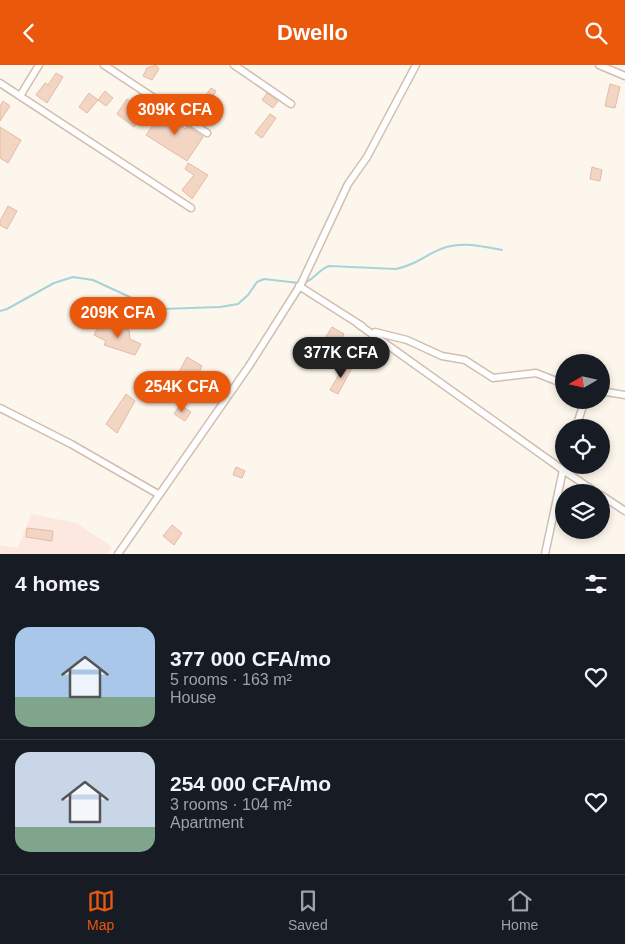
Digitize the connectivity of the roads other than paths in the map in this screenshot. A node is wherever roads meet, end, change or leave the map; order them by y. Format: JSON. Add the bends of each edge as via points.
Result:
{"nodes":[{"id":1,"x":39,"y":65,"type":"edge"},
{"id":2,"x":104,"y":65,"type":"edge"},
{"id":3,"x":234,"y":65,"type":"edge"},
{"id":4,"x":416,"y":65,"type":"edge"},
{"id":5,"x":598,"y":65,"type":"edge"},
{"id":6,"x":625,"y":76,"type":"edge"},
{"id":7,"x":0,"y":83,"type":"edge"},
{"id":8,"x":20,"y":96,"type":"junction"},
{"id":9,"x":291,"y":104,"type":"dead end"},
{"id":10,"x":207,"y":133,"type":"dead end"},
{"id":11,"x":191,"y":209,"type":"dead end"},
{"id":12,"x":300,"y":286,"type":"junction"},
{"id":13,"x":358,"y":324,"type":"junction"},
{"id":14,"x":555,"y":380,"type":"edge"},
{"id":15,"x":610,"y":392,"type":"edge"},
{"id":16,"x":625,"y":395,"type":"edge"},
{"id":17,"x":0,"y":409,"type":"edge"},
{"id":18,"x":555,"y":461,"type":"edge"},
{"id":19,"x":562,"y":474,"type":"edge"},
{"id":20,"x":573,"y":474,"type":"edge"},
{"id":21,"x":586,"y":484,"type":"edge"},
{"id":22,"x":158,"y":494,"type":"junction"},
{"id":23,"x":610,"y":501,"type":"edge"},
{"id":24,"x":625,"y":511,"type":"edge"},
{"id":25,"x":118,"y":554,"type":"edge"},
{"id":26,"x":545,"y":554,"type":"edge"}],
"edges":[{"from":1,"to":8,"type":"street"},
{"from":2,"to":10,"type":"street"},
{"from":3,"to":9,"type":"street"},
{"from":4,"to":12,"type":"street","via":[[367,157],[348,184]]},
{"from":5,"to":6,"type":"street"},
{"from":7,"to":8,"type":"street"},
{"from":8,"to":11,"type":"street"},
{"from":12,"to":13,"type":"street"},
{"from":12,"to":22,"type":"street","via":[[233,389]]},
{"from":13,"to":14,"type":"street","via":[[442,356],[465,360],[492,378],[536,373]]},
{"from":13,"to":18,"type":"street"},
{"from":15,"to":16,"type":"street"},
{"from":17,"to":22,"type":"street","via":[[72,444]]},
{"from":19,"to":26,"type":"street"},
{"from":20,"to":21,"type":"street"},
{"from":22,"to":25,"type":"street"},
{"from":23,"to":24,"type":"street"}]}
